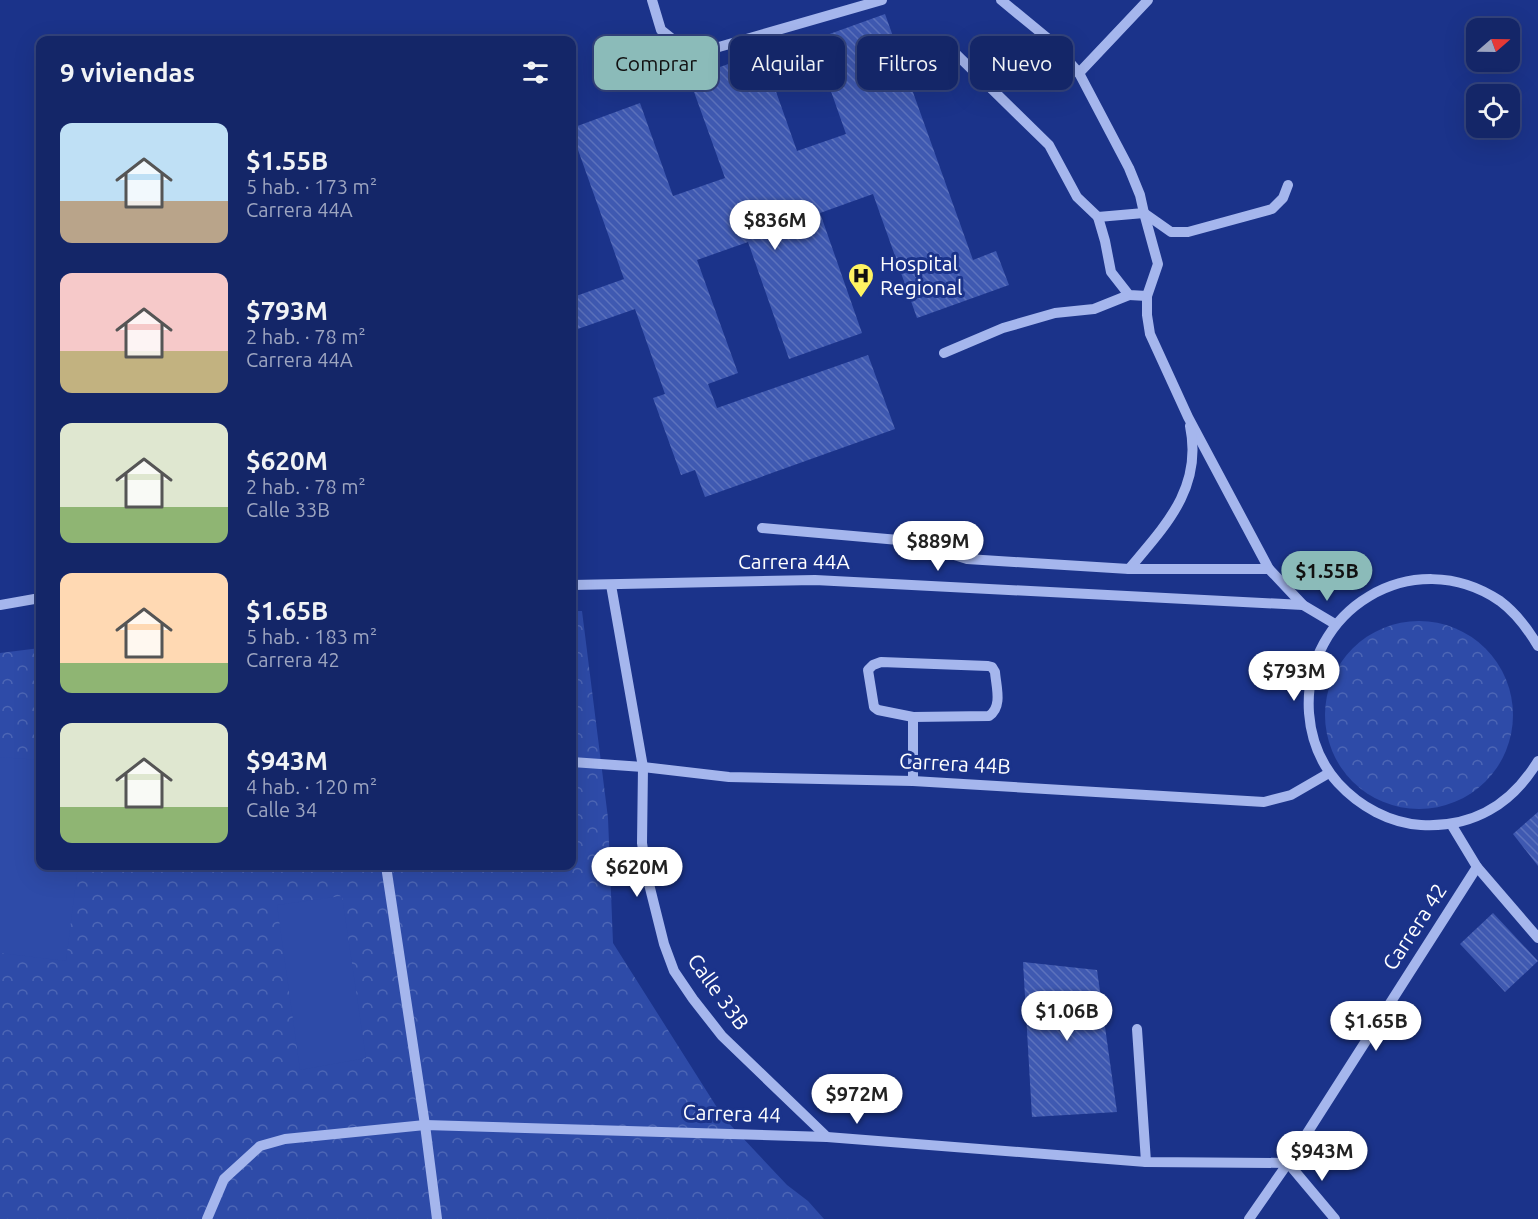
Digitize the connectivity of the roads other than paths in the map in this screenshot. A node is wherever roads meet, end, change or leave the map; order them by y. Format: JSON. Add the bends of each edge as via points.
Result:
{"nodes":[{"id":1,"x":652,"y":0,"type":"edge"},
{"id":2,"x":882,"y":0,"type":"edge"},
{"id":3,"x":1001,"y":0,"type":"edge"},
{"id":4,"x":1148,"y":0,"type":"edge"},
{"id":5,"x":958,"y":56,"type":"edge"},
{"id":6,"x":1079,"y":74,"type":"junction"},
{"id":7,"x":1288,"y":185,"type":"dead end"},
{"id":8,"x":1143,"y":213,"type":"junction"},
{"id":9,"x":1098,"y":217,"type":"junction"},
{"id":10,"x":1129,"y":295,"type":"junction"},
{"id":11,"x":1147,"y":296,"type":"junction"},
{"id":12,"x":944,"y":352,"type":"dead end"},
{"id":13,"x":1188,"y":417,"type":"junction"},
{"id":14,"x":762,"y":528,"type":"dead end"},
{"id":15,"x":1129,"y":569,"type":"junction"},
{"id":16,"x":1269,"y":569,"type":"junction"},
{"id":17,"x":576,"y":585,"type":"edge"},
{"id":18,"x":611,"y":585,"type":"junction"},
{"id":19,"x":36,"y":599,"type":"edge"},
{"id":20,"x":0,"y":605,"type":"edge"},
{"id":21,"x":1304,"y":605,"type":"junction"},
{"id":22,"x":1335,"y":624,"type":"junction"},
{"id":23,"x":1538,"y":646,"type":"edge"},
{"id":24,"x":913,"y":717,"type":"junction"},
{"id":25,"x":1538,"y":761,"type":"edge"},
{"id":26,"x":576,"y":762,"type":"edge"},
{"id":27,"x":643,"y":767,"type":"junction"},
{"id":28,"x":1329,"y":773,"type":"junction"},
{"id":29,"x":913,"y":781,"type":"junction"},
{"id":30,"x":1451,"y":824,"type":"junction"},
{"id":31,"x":1477,"y":867,"type":"junction"},
{"id":32,"x":387,"y":870,"type":"edge"},
{"id":33,"x":1538,"y":938,"type":"edge"},
{"id":34,"x":1137,"y":1029,"type":"dead end"},
{"id":35,"x":425,"y":1125,"type":"junction"},
{"id":36,"x":827,"y":1137,"type":"junction"},
{"id":37,"x":1146,"y":1162,"type":"junction"},
{"id":38,"x":1288,"y":1163,"type":"junction"},
{"id":39,"x":207,"y":1219,"type":"edge"},
{"id":40,"x":437,"y":1219,"type":"edge"},
{"id":41,"x":1249,"y":1219,"type":"edge"},
{"id":42,"x":1335,"y":1219,"type":"edge"}],
"edges":[{"from":1,"to":2,"type":"street","via":[[661,30],[681,46],[705,51]]},
{"from":3,"to":6,"type":"street","via":[[1051,41]]},
{"from":4,"to":6,"type":"street"},
{"from":5,"to":9,"type":"street","via":[[1049,145],[1077,197]]},
{"from":6,"to":8,"type":"street","via":[[1129,168]]},
{"from":7,"to":8,"type":"street","via":[[1283,198],[1272,209],[1188,232],[1171,232]]},
{"from":8,"to":9,"type":"street"},
{"from":8,"to":11,"type":"street","via":[[1158,264]]},
{"from":9,"to":10,"type":"street","via":[[1111,272]]},
{"from":10,"to":11,"type":"street"},
{"from":10,"to":12,"type":"street","via":[[1094,309],[1055,313],[1003,328]]},
{"from":11,"to":13,"type":"street","via":[[1150,334]]},
{"from":13,"to":15,"type":"street","via":[[1191,468],[1180,503]]},
{"from":13,"to":16,"type":"street"},
{"from":14,"to":15,"type":"street","via":[[910,541],[967,559]]},
{"from":15,"to":16,"type":"street"},
{"from":16,"to":21,"type":"street"},
{"from":17,"to":18,"type":"street","name":"Carrera 44A"},
{"from":18,"to":21,"type":"street","name":"Carrera 44A","via":[[815,580]]},
{"from":18,"to":27,"type":"street","name":"Calle 33B"},
{"from":19,"to":20,"type":"street"},
{"from":21,"to":22,"type":"street"},
{"from":22,"to":23,"type":"street","via":[[1366,598],[1384,589],[1423,579],[1443,580],[1464,584],[1500,602],[1529,630]]},
{"from":22,"to":28,"type":"street","via":[[1316,660],[1308,699],[1313,739]]},
{"from":24,"to":24,"type":"street","via":[[874,707],[868,670],[873,665],[881,662],[988,666],[995,672],[998,707],[989,716]]},
{"from":24,"to":29,"type":"street"},
{"from":25,"to":30,"type":"street","via":[[1503,802],[1478,816]]},
{"from":26,"to":27,"type":"street","name":"Carrera 44B"},
{"from":27,"to":29,"type":"street","name":"Carrera 44B","via":[[729,777]]},
{"from":27,"to":36,"type":"street","name":"Calle 33B","via":[[642,843],[647,876],[674,971],[722,1036]]},
{"from":28,"to":29,"type":"street","name":"Carrera 44B","via":[[1291,795],[1264,802]]},
{"from":28,"to":30,"type":"street","via":[[1360,803],[1377,813],[1413,824]]},
{"from":30,"to":31,"type":"street"},
{"from":31,"to":33,"type":"street"},
{"from":31,"to":38,"type":"street","name":"Carrera 42"},
{"from":32,"to":35,"type":"street"},
{"from":34,"to":37,"type":"street"},
{"from":35,"to":36,"type":"street","name":"Carrera 44"},
{"from":35,"to":39,"type":"street","name":"Carrera 44","via":[[285,1139],[260,1146],[224,1179]]},
{"from":35,"to":40,"type":"street"},
{"from":36,"to":37,"type":"street","name":"Carrera 44"},
{"from":37,"to":38,"type":"street","name":"Carrera 44"},
{"from":38,"to":41,"type":"street","name":"Carrera 42"},
{"from":38,"to":42,"type":"street"}]}
